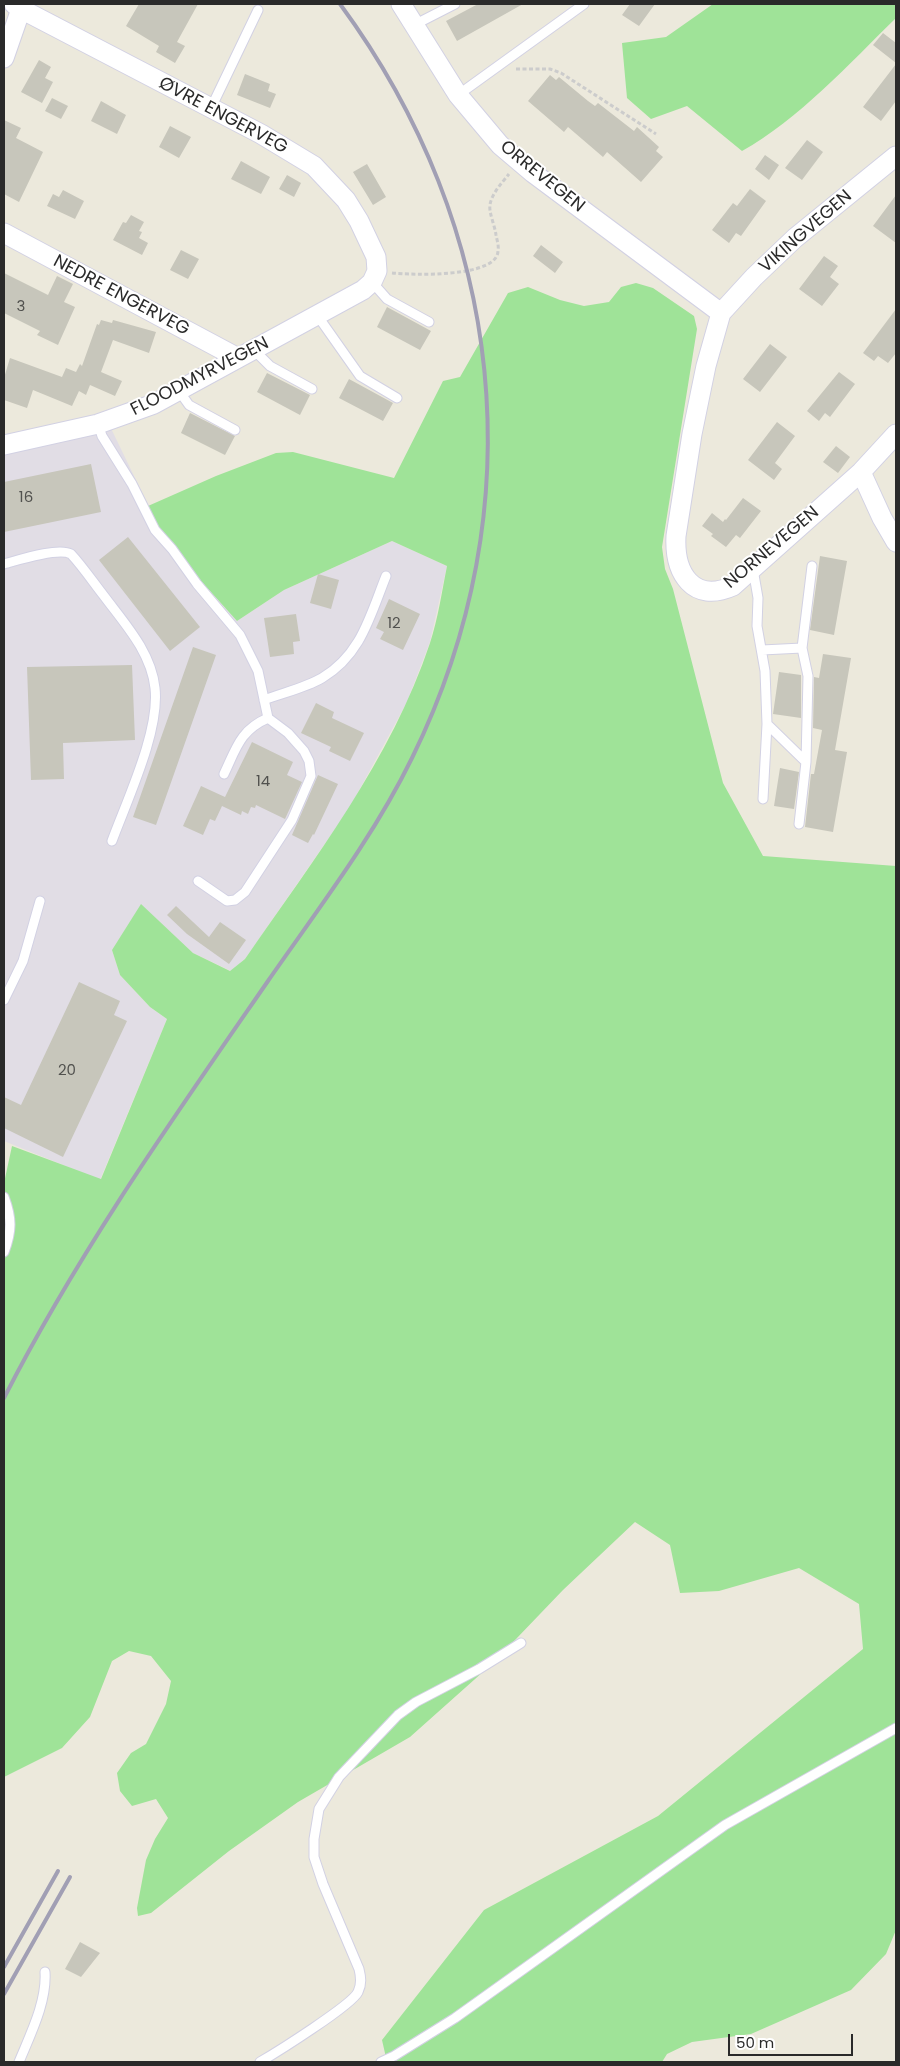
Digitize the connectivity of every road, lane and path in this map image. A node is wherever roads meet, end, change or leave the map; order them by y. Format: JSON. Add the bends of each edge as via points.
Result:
{"nodes":[{"id":1,"x":401,"y":4,"type":"edge"},
{"id":2,"x":455,"y":4,"type":"edge"},
{"id":3,"x":584,"y":4,"type":"edge"},
{"id":4,"x":18,"y":6,"type":"edge"},
{"id":5,"x":258,"y":10,"type":"dead end"},
{"id":6,"x":414,"y":25,"type":"junction"},
{"id":7,"x":4,"y":58,"type":"edge"},
{"id":8,"x":493,"y":69,"type":"junction"},
{"id":9,"x":458,"y":95,"type":"junction"},
{"id":10,"x":211,"y":108,"type":"junction"},
{"id":11,"x":656,"y":134,"type":"dead end"},
{"id":12,"x":896,"y":156,"type":"edge"},
{"id":13,"x":519,"y":162,"type":"junction"},
{"id":14,"x":4,"y":233,"type":"edge"},
{"id":15,"x":374,"y":276,"type":"junction"},
{"id":16,"x":721,"y":313,"type":"junction"},
{"id":17,"x":317,"y":315,"type":"junction"},
{"id":18,"x":429,"y":322,"type":"dead end"},
{"id":19,"x":246,"y":354,"type":"junction"},
{"id":20,"x":312,"y":389,"type":"dead end"},
{"id":21,"x":179,"y":392,"type":"junction"},
{"id":22,"x":397,"y":398,"type":"dead end"},
{"id":23,"x":98,"y":424,"type":"junction"},
{"id":24,"x":235,"y":430,"type":"dead end"},
{"id":25,"x":896,"y":434,"type":"edge"},
{"id":26,"x":4,"y":445,"type":"edge"},
{"id":27,"x":860,"y":472,"type":"junction"},
{"id":28,"x":896,"y":542,"type":"edge"},
{"id":29,"x":4,"y":564,"type":"edge"},
{"id":30,"x":812,"y":566,"type":"dead end"},
{"id":31,"x":753,"y":569,"type":"junction"},
{"id":32,"x":386,"y":576,"type":"dead end"},
{"id":33,"x":802,"y":648,"type":"junction"},
{"id":34,"x":762,"y":650,"type":"junction"},
{"id":35,"x":264,"y":700,"type":"junction"},
{"id":36,"x":268,"y":718,"type":"junction"},
{"id":37,"x":767,"y":724,"type":"junction"},
{"id":38,"x":806,"y":762,"type":"junction"},
{"id":39,"x":224,"y":774,"type":"dead end"},
{"id":40,"x":763,"y":799,"type":"dead end"},
{"id":41,"x":799,"y":824,"type":"dead end"},
{"id":42,"x":112,"y":841,"type":"dead end"},
{"id":43,"x":198,"y":881,"type":"dead end"},
{"id":44,"x":40,"y":901,"type":"dead end"},
{"id":45,"x":4,"y":1000,"type":"edge"},
{"id":46,"x":4,"y":1198,"type":"edge"},
{"id":47,"x":4,"y":1252,"type":"edge"},
{"id":48,"x":521,"y":1644,"type":"dead end"},
{"id":49,"x":896,"y":1728,"type":"edge"},
{"id":50,"x":45,"y":1972,"type":"dead end"},
{"id":51,"x":392,"y":2059,"type":"edge"},
{"id":52,"x":19,"y":2062,"type":"edge"},
{"id":53,"x":260,"y":2062,"type":"edge"},
{"id":54,"x":380,"y":2062,"type":"edge"}],
"edges":[{"from":1,"to":6,"type":"street","name":"ORREVEGEN"},
{"from":2,"to":6,"type":"lane"},
{"from":3,"to":8,"type":"lane"},
{"from":4,"to":7,"type":"street"},
{"from":4,"to":10,"type":"street","name":"ØVRE ENGERVEG"},
{"from":5,"to":10,"type":"lane"},
{"from":6,"to":9,"type":"street","name":"ORREVEGEN"},
{"from":8,"to":9,"type":"lane"},
{"from":8,"to":11,"type":"path","via":[[550,69],[561,73]]},
{"from":9,"to":13,"type":"street","name":"ORREVEGEN","via":[[500,145]]},
{"from":10,"to":15,"type":"street","name":"ØVRE ENGERVEG","via":[[290,151],[314,166],[331,182],[359,221],[376,257]]},
{"from":12,"to":16,"type":"street","name":"VIKINGVEGEN","via":[[795,238]]},
{"from":13,"to":15,"type":"path","via":[[494,194],[489,208],[495,227],[496,258],[477,269],[457,272]]},
{"from":13,"to":16,"type":"street","name":"ORREVEGEN"},
{"from":14,"to":19,"type":"street","name":"NEDRE ENGERVEG"},
{"from":15,"to":17,"type":"street","name":"FLOODMYRVEGEN","via":[[363,290]]},
{"from":15,"to":18,"type":"lane","via":[[387,300]]},
{"from":16,"to":31,"type":"street","name":"NORNEVEGEN","via":[[692,434],[675,551],[683,575],[691,585],[705,591],[720,592],[733,586]]},
{"from":17,"to":19,"type":"street","name":"FLOODMYRVEGEN"},
{"from":17,"to":22,"type":"lane","via":[[360,376]]},
{"from":19,"to":20,"type":"lane"},
{"from":19,"to":21,"type":"street","name":"FLOODMYRVEGEN"},
{"from":21,"to":23,"type":"street","name":"FLOODMYRVEGEN"},
{"from":21,"to":24,"type":"lane","via":[[189,405]]},
{"from":23,"to":26,"type":"street","name":"FLOODMYRVEGEN"},
{"from":23,"to":35,"type":"lane","via":[[156,530],[240,635],[258,671]]},
{"from":25,"to":27,"type":"street","name":"NORNEVEGEN"},
{"from":27,"to":28,"type":"street"},
{"from":27,"to":31,"type":"street","name":"NORNEVEGEN"},
{"from":29,"to":42,"type":"lane","via":[[48,554],[71,554],[146,656],[155,687],[152,723],[146,749]]},
{"from":30,"to":33,"type":"lane"},
{"from":31,"to":34,"type":"lane"},
{"from":32,"to":35,"type":"lane","via":[[357,647],[343,664],[320,680]]},
{"from":33,"to":34,"type":"lane"},
{"from":33,"to":38,"type":"lane","via":[[808,676]]},
{"from":34,"to":37,"type":"lane"},
{"from":35,"to":36,"type":"lane"},
{"from":36,"to":39,"type":"lane","via":[[254,724],[244,734]]},
{"from":36,"to":43,"type":"lane","via":[[304,751],[311,776],[292,820],[245,892],[235,900],[227,901]]},
{"from":37,"to":38,"type":"lane"},
{"from":37,"to":40,"type":"lane"},
{"from":38,"to":41,"type":"lane"},
{"from":44,"to":45,"type":"lane","via":[[23,961]]},
{"from":46,"to":47,"type":"lane","via":[[10,1217],[10,1233]]},
{"from":48,"to":53,"type":"lane","via":[[398,1715],[327,1795],[315,1824],[314,1857],[362,1983],[358,1994],[342,2008]]},
{"from":49,"to":51,"type":"lane","via":[[725,1825],[455,2018]]},
{"from":50,"to":52,"type":"lane","via":[[40,2006]]},
{"from":51,"to":54,"type":"lane"}]}
